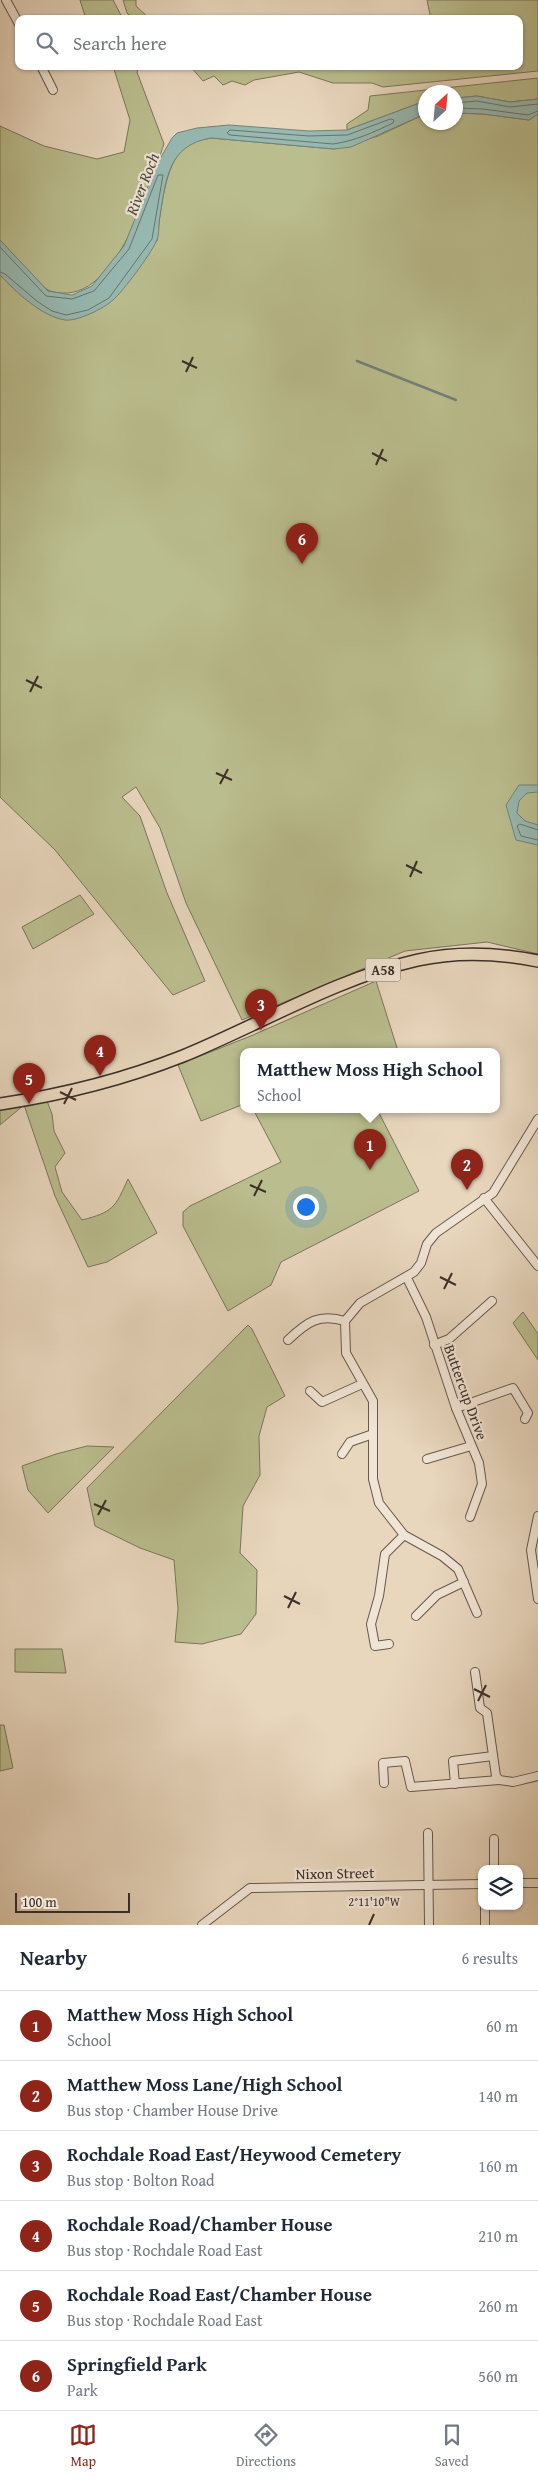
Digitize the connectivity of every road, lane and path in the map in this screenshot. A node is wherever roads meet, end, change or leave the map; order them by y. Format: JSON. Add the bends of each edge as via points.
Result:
{"nodes":[{"id":1,"x":6,"y":0,"type":"edge"},
{"id":2,"x":15,"y":17,"type":"edge"},
{"id":3,"x":43,"y":70,"type":"edge"},
{"id":4,"x":53,"y":90,"type":"dead end"},
{"id":5,"x":538,"y":961,"type":"edge"},
{"id":6,"x":0,"y":1104,"type":"edge"},
{"id":7,"x":538,"y":1119,"type":"edge"},
{"id":8,"x":484,"y":1198,"type":"junction"},
{"id":9,"x":538,"y":1266,"type":"edge"},
{"id":10,"x":406,"y":1278,"type":"junction"},
{"id":11,"x":492,"y":1301,"type":"dead end"},
{"id":12,"x":346,"y":1321,"type":"junction"},
{"id":13,"x":288,"y":1340,"type":"dead end"},
{"id":14,"x":434,"y":1345,"type":"junction"},
{"id":15,"x":362,"y":1384,"type":"junction"},
{"id":16,"x":310,"y":1391,"type":"dead end"},
{"id":17,"x":456,"y":1408,"type":"junction"},
{"id":18,"x":525,"y":1419,"type":"dead end"},
{"id":19,"x":373,"y":1434,"type":"junction"},
{"id":20,"x":471,"y":1446,"type":"junction"},
{"id":21,"x":342,"y":1454,"type":"dead end"},
{"id":22,"x":427,"y":1460,"type":"dead end"},
{"id":23,"x":538,"y":1516,"type":"edge"},
{"id":24,"x":470,"y":1517,"type":"dead end"},
{"id":25,"x":404,"y":1536,"type":"junction"},
{"id":26,"x":464,"y":1582,"type":"junction"},
{"id":27,"x":538,"y":1599,"type":"edge"},
{"id":28,"x":477,"y":1613,"type":"dead end"},
{"id":29,"x":416,"y":1616,"type":"dead end"},
{"id":30,"x":389,"y":1644,"type":"dead end"},
{"id":31,"x":475,"y":1672,"type":"dead end"},
{"id":32,"x":493,"y":1756,"type":"junction"},
{"id":33,"x":538,"y":1776,"type":"edge"},
{"id":34,"x":500,"y":1780,"type":"junction"},
{"id":35,"x":384,"y":1783,"type":"dead end"},
{"id":36,"x":455,"y":1784,"type":"junction"},
{"id":37,"x":428,"y":1833,"type":"dead end"},
{"id":38,"x":494,"y":1839,"type":"dead end"},
{"id":39,"x":494,"y":1865,"type":"edge"},
{"id":40,"x":538,"y":1883,"type":"edge"},
{"id":41,"x":478,"y":1884,"type":"edge"},
{"id":42,"x":523,"y":1884,"type":"edge"},
{"id":43,"x":429,"y":1885,"type":"junction"},
{"id":44,"x":486,"y":1910,"type":"edge"},
{"id":45,"x":202,"y":1925,"type":"edge"},
{"id":46,"x":429,"y":1925,"type":"edge"},
{"id":47,"x":485,"y":1925,"type":"edge"}],
"edges":[{"from":1,"to":2,"type":"street"},
{"from":3,"to":4,"type":"street"},
{"from":5,"to":6,"type":"highway","number":"A58","via":[[485,954],[417,960],[337,988],[180,1057],[77,1088]]},
{"from":7,"to":8,"type":"street","via":[[493,1193]]},
{"from":8,"to":9,"type":"street"},
{"from":8,"to":10,"type":"street","via":[[436,1233],[427,1244],[421,1263]]},
{"from":10,"to":12,"type":"street","via":[[360,1303]]},
{"from":10,"to":14,"type":"street","name":"Buttercup Drive","via":[[426,1317]]},
{"from":11,"to":14,"type":"street","via":[[449,1339]]},
{"from":12,"to":13,"type":"street","via":[[321,1317]]},
{"from":12,"to":15,"type":"street","via":[[346,1353]]},
{"from":14,"to":17,"type":"street","name":"Buttercup Drive"},
{"from":15,"to":16,"type":"street","via":[[322,1402]]},
{"from":15,"to":19,"type":"street","via":[[373,1402]]},
{"from":17,"to":18,"type":"street","via":[[512,1388],[528,1412]]},
{"from":17,"to":20,"type":"street","name":"Buttercup Drive"},
{"from":19,"to":21,"type":"street","via":[[350,1442]]},
{"from":19,"to":25,"type":"street","via":[[373,1479],[379,1503]]},
{"from":20,"to":22,"type":"street"},
{"from":20,"to":24,"type":"street","name":"Buttercup Drive","via":[[479,1463],[482,1484]]},
{"from":23,"to":27,"type":"street","via":[[531,1550]]},
{"from":25,"to":26,"type":"street","via":[[458,1568]]},
{"from":25,"to":30,"type":"street","via":[[385,1554],[372,1624],[375,1646]]},
{"from":26,"to":28,"type":"street"},
{"from":26,"to":29,"type":"street","via":[[437,1595]]},
{"from":31,"to":32,"type":"street","via":[[480,1708],[487,1713]]},
{"from":32,"to":34,"type":"street","via":[[496,1776]]},
{"from":32,"to":36,"type":"street","via":[[452,1761]]},
{"from":33,"to":34,"type":"street","via":[[513,1782]]},
{"from":34,"to":36,"type":"street"},
{"from":35,"to":36,"type":"street","via":[[383,1764],[405,1761],[411,1787]]},
{"from":37,"to":43,"type":"street"},
{"from":38,"to":39,"type":"street"},
{"from":40,"to":42,"type":"street"},
{"from":41,"to":43,"type":"street","name":"Nixon Street"},
{"from":43,"to":45,"type":"street","name":"Nixon Street","via":[[250,1888]]},
{"from":43,"to":46,"type":"street"},
{"from":44,"to":47,"type":"street"}]}
